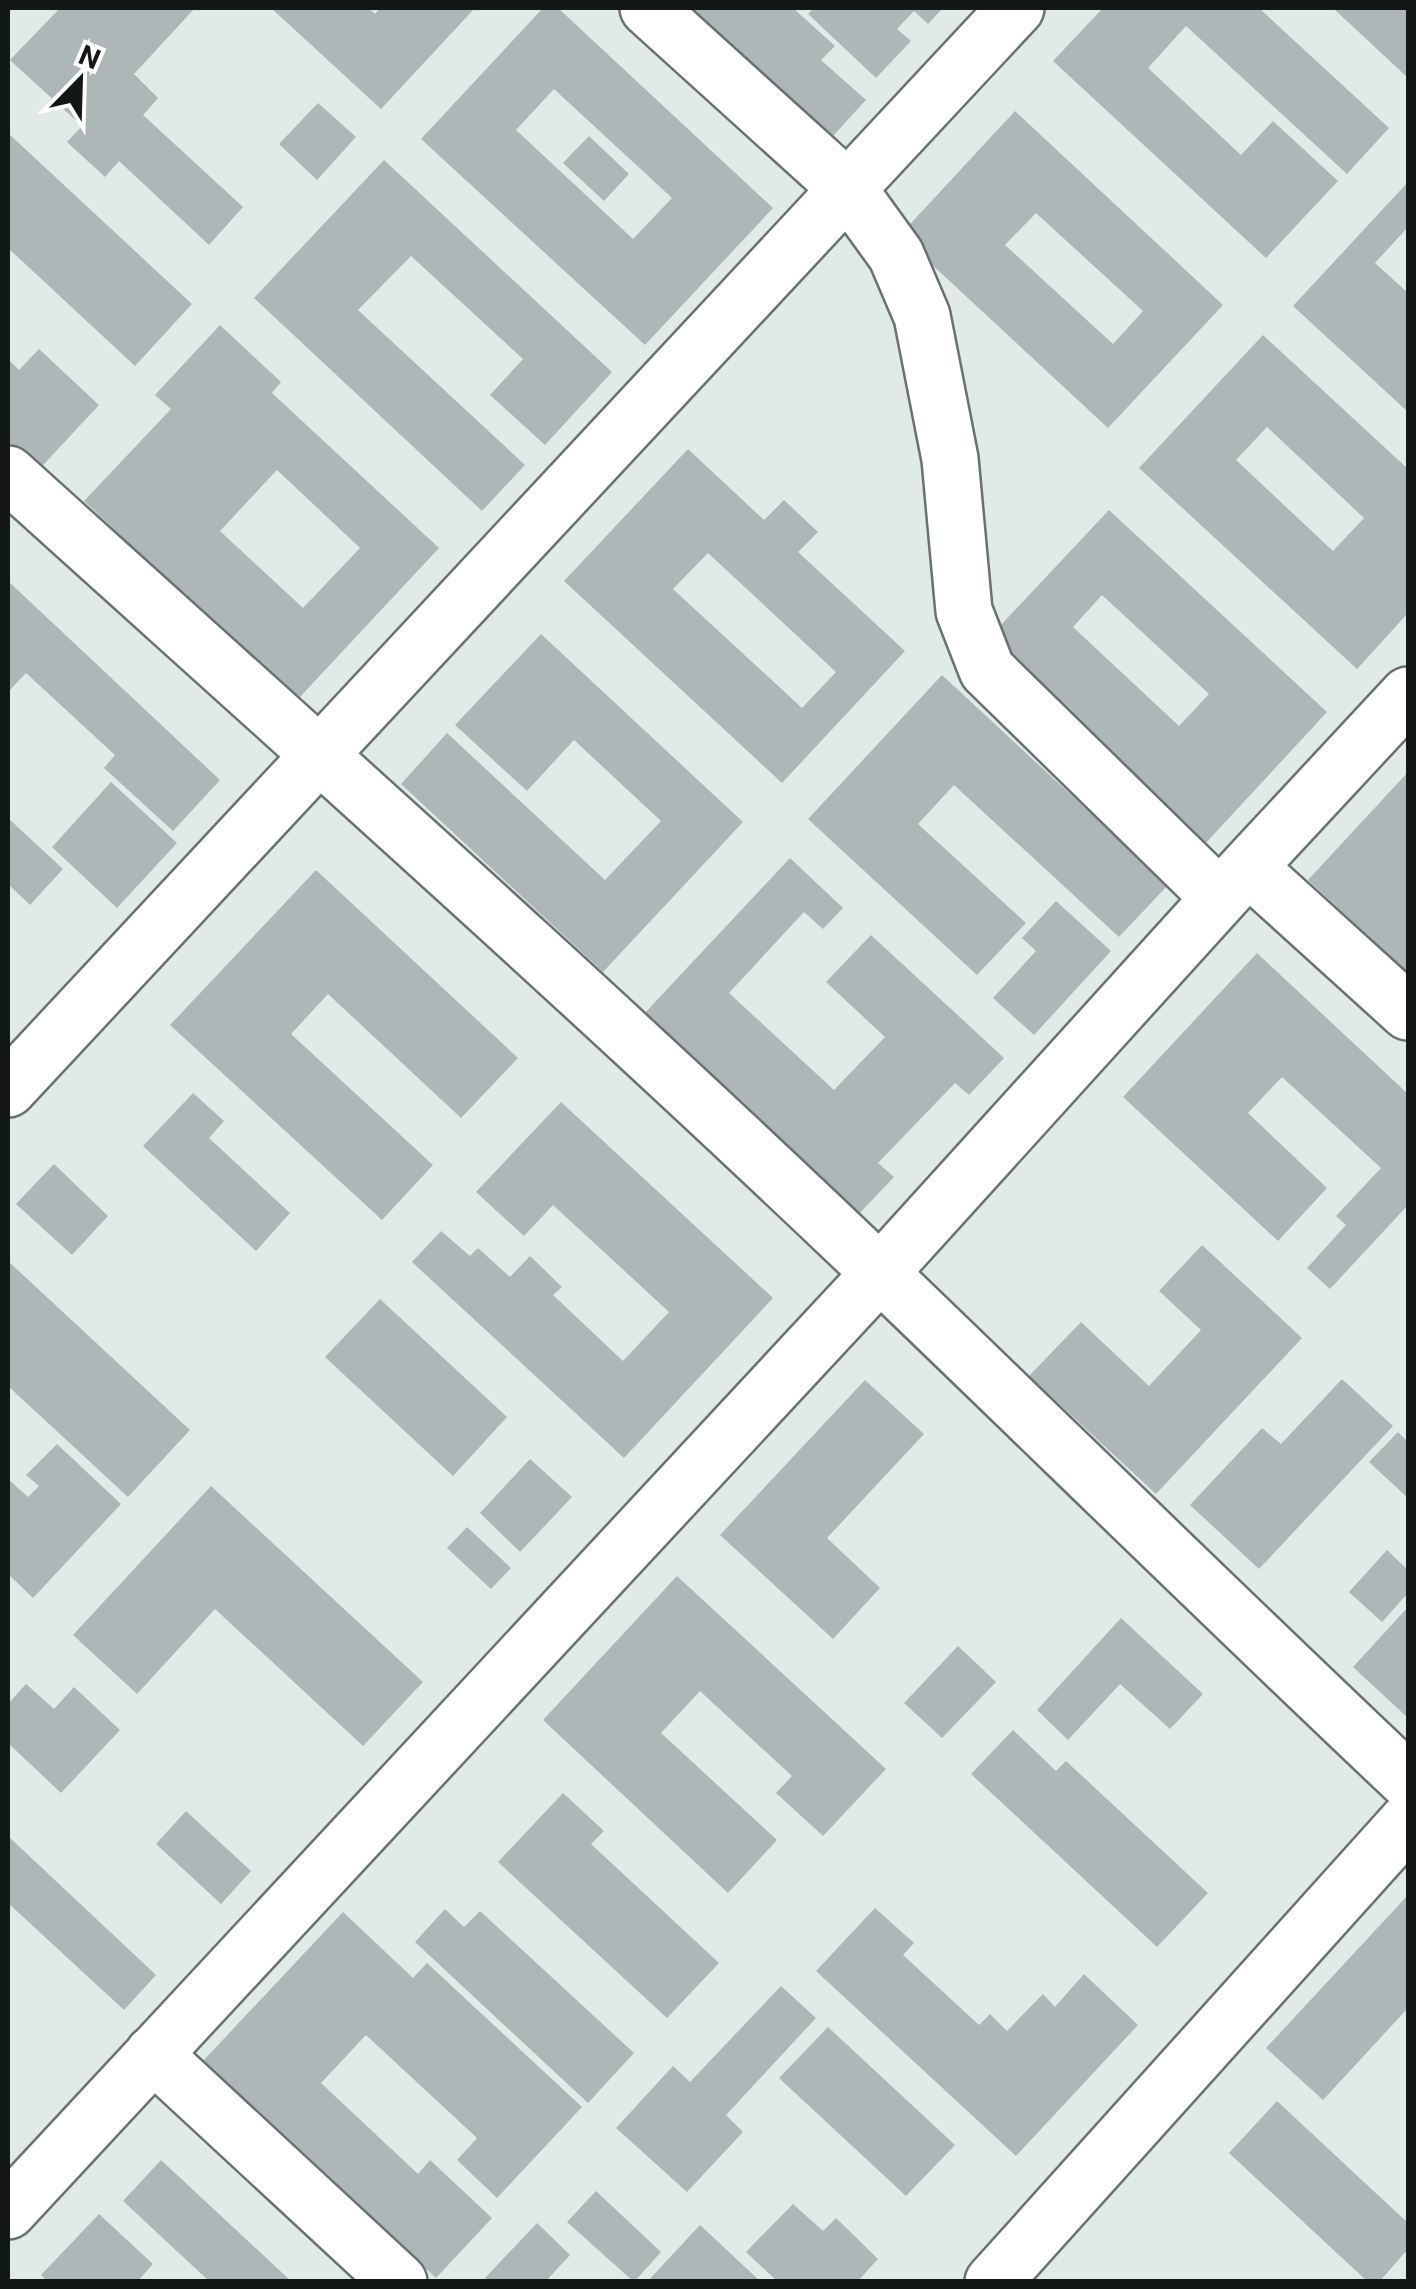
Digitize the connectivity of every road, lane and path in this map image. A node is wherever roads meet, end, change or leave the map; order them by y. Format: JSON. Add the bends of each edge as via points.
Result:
{"nodes":[{"id":1,"x":648,"y":8,"type":"edge"},
{"id":2,"x":1016,"y":8,"type":"edge"},
{"id":3,"x":848,"y":190,"type":"junction"},
{"id":4,"x":8,"y":474,"type":"edge"},
{"id":5,"x":1408,"y":695,"type":"edge"},
{"id":6,"x":320,"y":756,"type":"junction"},
{"id":7,"x":1234,"y":882,"type":"junction"},
{"id":8,"x":1408,"y":1012,"type":"edge"},
{"id":9,"x":8,"y":1088,"type":"edge"},
{"id":10,"x":880,"y":1273,"type":"junction"},
{"id":11,"x":1408,"y":1781,"type":"edge"},
{"id":12,"x":1408,"y":1821,"type":"edge"},
{"id":13,"x":154,"y":2054,"type":"junction"},
{"id":14,"x":8,"y":2211,"type":"edge"},
{"id":15,"x":398,"y":2282,"type":"edge"},
{"id":16,"x":993,"y":2282,"type":"edge"}],
"edges":[{"from":1,"to":3,"type":"street"},
{"from":2,"to":3,"type":"street"},
{"from":3,"to":6,"type":"street"},
{"from":3,"to":7,"type":"street","via":[[896,255],[922,316],[950,459],[964,611],[987,670]]},
{"from":4,"to":6,"type":"street"},
{"from":5,"to":7,"type":"street"},
{"from":6,"to":9,"type":"street"},
{"from":6,"to":10,"type":"street"},
{"from":7,"to":8,"type":"street"},
{"from":7,"to":10,"type":"street"},
{"from":10,"to":11,"type":"street"},
{"from":10,"to":13,"type":"street"},
{"from":12,"to":16,"type":"street"},
{"from":13,"to":14,"type":"street"},
{"from":13,"to":15,"type":"street"}]}
